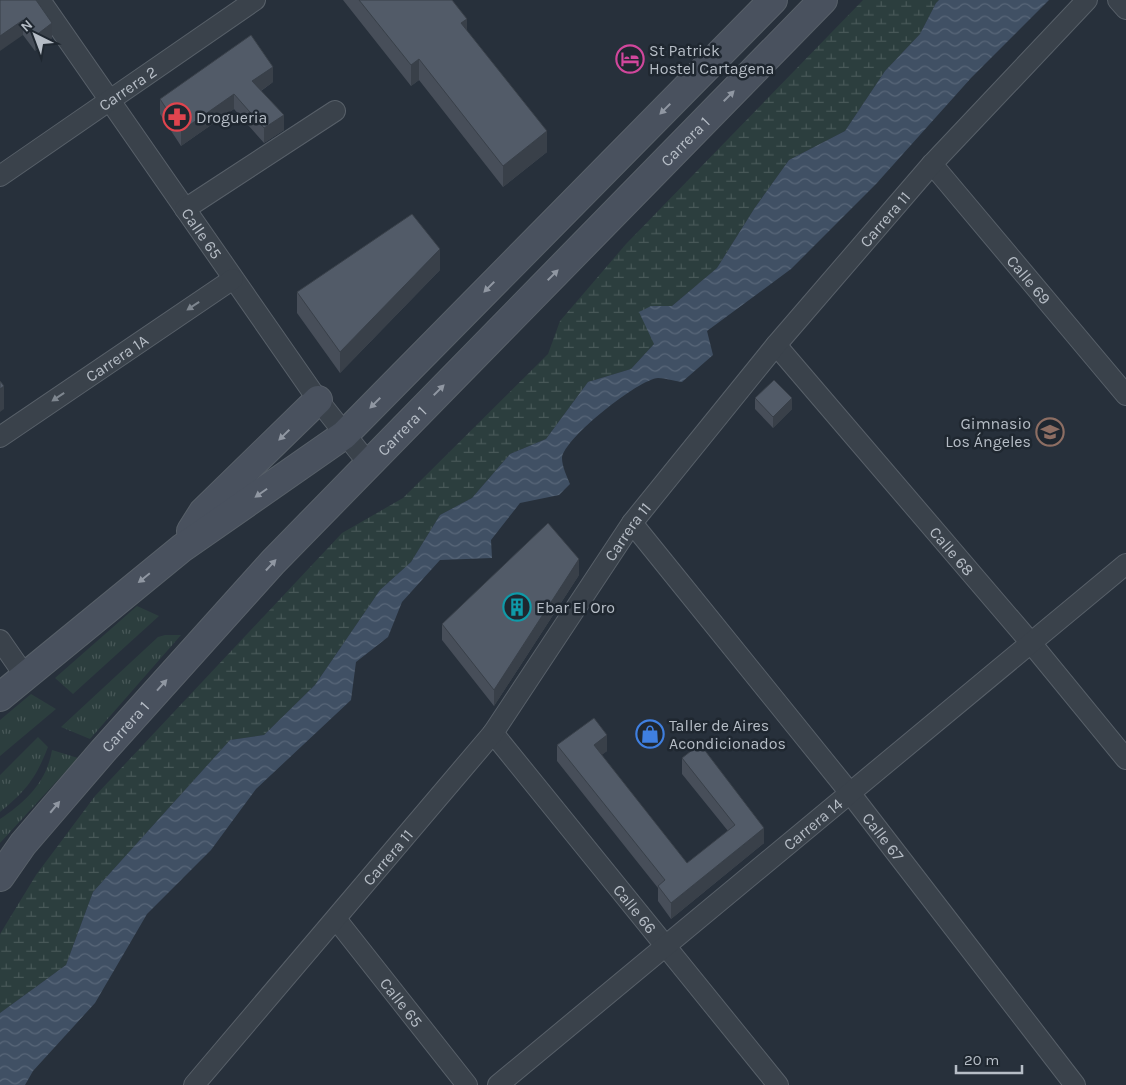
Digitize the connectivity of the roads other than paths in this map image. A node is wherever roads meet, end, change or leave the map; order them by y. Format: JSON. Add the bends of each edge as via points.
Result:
{"nodes":[{"id":1,"x":40,"y":0,"type":"edge"},
{"id":2,"x":255,"y":0,"type":"edge"},
{"id":3,"x":773,"y":0,"type":"edge"},
{"id":4,"x":823,"y":0,"type":"edge"},
{"id":5,"x":1087,"y":0,"type":"edge"},
{"id":6,"x":1118,"y":0,"type":"edge"},
{"id":7,"x":1126,"y":10,"type":"edge"},
{"id":8,"x":109,"y":100,"type":"junction"},
{"id":9,"x":335,"y":111,"type":"dead end"},
{"id":10,"x":932,"y":164,"type":"junction"},
{"id":11,"x":0,"y":176,"type":"edge"},
{"id":12,"x":185,"y":209,"type":"junction"},
{"id":13,"x":233,"y":279,"type":"junction"},
{"id":14,"x":776,"y":345,"type":"junction"},
{"id":15,"x":1126,"y":396,"type":"edge"},
{"id":16,"x":318,"y":400,"type":"junction"},
{"id":17,"x":344,"y":435,"type":"junction"},
{"id":18,"x":0,"y":437,"type":"edge"},
{"id":19,"x":368,"y":462,"type":"junction"},
{"id":20,"x":632,"y":523,"type":"junction"},
{"id":21,"x":182,"y":548,"type":"junction"},
{"id":22,"x":1126,"y":564,"type":"edge"},
{"id":23,"x":0,"y":640,"type":"edge"},
{"id":24,"x":1031,"y":643,"type":"junction"},
{"id":25,"x":25,"y":676,"type":"junction"},
{"id":26,"x":0,"y":697,"type":"edge"},
{"id":27,"x":493,"y":733,"type":"junction"},
{"id":28,"x":1126,"y":759,"type":"edge"},
{"id":29,"x":850,"y":793,"type":"junction"},
{"id":30,"x":23,"y":844,"type":"junction"},
{"id":31,"x":0,"y":868,"type":"edge"},
{"id":32,"x":0,"y":877,"type":"edge"},
{"id":33,"x":336,"y":919,"type":"junction"},
{"id":34,"x":665,"y":947,"type":"junction"},
{"id":35,"x":194,"y":1085,"type":"edge"},
{"id":36,"x":467,"y":1085,"type":"edge"},
{"id":37,"x":498,"y":1085,"type":"edge"},
{"id":38,"x":778,"y":1085,"type":"edge"},
{"id":39,"x":1075,"y":1085,"type":"edge"}],
"edges":[{"from":1,"to":8,"type":"street","name":"Calle 65"},
{"from":2,"to":8,"type":"street","name":"Carrera 2"},
{"from":3,"to":17,"type":"main road","one_way":true},
{"from":19,"to":4,"type":"main road","name":"Carrera 1","one_way":true},
{"from":5,"to":10,"type":"street","name":"Carrera 11"},
{"from":6,"to":7,"type":"street"},
{"from":8,"to":11,"type":"street","name":"Carrera 2"},
{"from":8,"to":12,"type":"street","name":"Calle 65"},
{"from":9,"to":12,"type":"street"},
{"from":10,"to":14,"type":"street","name":"Carrera 11"},
{"from":10,"to":15,"type":"street","name":"Calle 69"},
{"from":12,"to":13,"type":"street","name":"Calle 65"},
{"from":13,"to":16,"type":"street","name":"Calle 65"},
{"from":13,"to":18,"type":"street","name":"Carrera 1A","one_way":true},
{"from":14,"to":20,"type":"street","name":"Carrera 11"},
{"from":14,"to":24,"type":"street","name":"Calle 68"},
{"from":16,"to":17,"type":"street","name":"Calle 65"},
{"from":16,"to":21,"type":"main road","one_way":true,"via":[[203,512]]},
{"from":17,"to":19,"type":"street","name":"Calle 65"},
{"from":17,"to":21,"type":"main road","one_way":true},
{"from":30,"to":19,"type":"main road","name":"Carrera 1","one_way":true,"via":[[267,569]]},
{"from":20,"to":27,"type":"street","name":"Carrera 11"},
{"from":20,"to":29,"type":"street","name":"Calle 67"},
{"from":21,"to":25,"type":"main road","one_way":true},
{"from":22,"to":24,"type":"street","name":"Carrera 14"},
{"from":23,"to":25,"type":"street"},
{"from":24,"to":28,"type":"street","name":"Calle 68"},
{"from":24,"to":29,"type":"street","name":"Carrera 14"},
{"from":25,"to":26,"type":"main road"},
{"from":27,"to":33,"type":"street","name":"Carrera 11"},
{"from":27,"to":34,"type":"street","name":"Calle 66"},
{"from":29,"to":34,"type":"street","name":"Carrera 14"},
{"from":29,"to":39,"type":"street","name":"Calle 67"},
{"from":30,"to":31,"type":"main road"},
{"from":30,"to":32,"type":"main road","name":"Carrera 1"},
{"from":33,"to":35,"type":"street","name":"Carrera 11"},
{"from":33,"to":36,"type":"street","name":"Calle 65"},
{"from":34,"to":37,"type":"street","name":"Carrera 14"},
{"from":34,"to":38,"type":"street","name":"Calle 66"}]}
